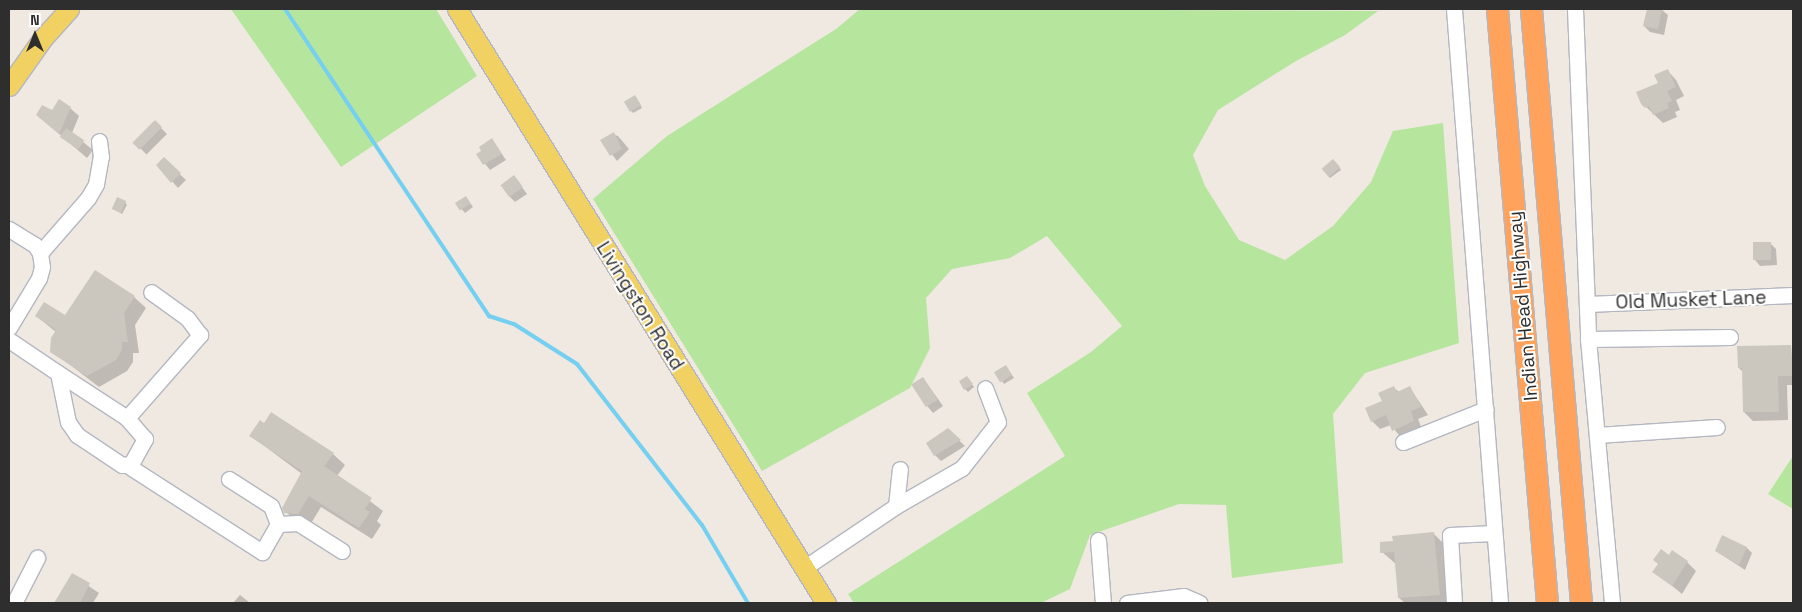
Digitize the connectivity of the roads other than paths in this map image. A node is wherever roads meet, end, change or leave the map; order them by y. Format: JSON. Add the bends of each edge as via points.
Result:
{"nodes":[{"id":1,"x":69,"y":9,"type":"edge"},
{"id":2,"x":456,"y":9,"type":"edge"},
{"id":3,"x":1454,"y":9,"type":"edge"},
{"id":4,"x":1497,"y":9,"type":"edge"},
{"id":5,"x":1532,"y":9,"type":"edge"},
{"id":6,"x":1575,"y":9,"type":"edge"},
{"id":7,"x":9,"y":86,"type":"edge"},
{"id":8,"x":99,"y":141,"type":"dead end"},
{"id":9,"x":9,"y":229,"type":"edge"},
{"id":10,"x":40,"y":253,"type":"junction"},
{"id":11,"x":150,"y":292,"type":"dead end"},
{"id":12,"x":1793,"y":295,"type":"edge"},
{"id":13,"x":1588,"y":304,"type":"junction"},
{"id":14,"x":9,"y":328,"type":"edge"},
{"id":15,"x":1730,"y":337,"type":"dead end"},
{"id":16,"x":1588,"y":339,"type":"junction"},
{"id":17,"x":9,"y":340,"type":"edge"},
{"id":18,"x":58,"y":373,"type":"junction"},
{"id":19,"x":985,"y":388,"type":"dead end"},
{"id":20,"x":1486,"y":409,"type":"junction"},
{"id":21,"x":126,"y":418,"type":"junction"},
{"id":22,"x":1717,"y":427,"type":"dead end"},
{"id":23,"x":1597,"y":435,"type":"junction"},
{"id":24,"x":1403,"y":442,"type":"dead end"},
{"id":25,"x":127,"y":465,"type":"junction"},
{"id":26,"x":900,"y":470,"type":"dead end"},
{"id":27,"x":229,"y":479,"type":"dead end"},
{"id":28,"x":896,"y":506,"type":"junction"},
{"id":29,"x":278,"y":524,"type":"junction"},
{"id":30,"x":1494,"y":533,"type":"junction"},
{"id":31,"x":1098,"y":540,"type":"dead end"},
{"id":32,"x":342,"y":551,"type":"dead end"},
{"id":33,"x":37,"y":558,"type":"dead end"},
{"id":34,"x":804,"y":568,"type":"junction"},
{"id":35,"x":14,"y":603,"type":"edge"},
{"id":36,"x":826,"y":603,"type":"edge"},
{"id":37,"x":1103,"y":603,"type":"edge"},
{"id":38,"x":1128,"y":603,"type":"edge"},
{"id":39,"x":1200,"y":603,"type":"edge"},
{"id":40,"x":1454,"y":603,"type":"edge"},
{"id":41,"x":1500,"y":603,"type":"edge"},
{"id":42,"x":1547,"y":603,"type":"edge"},
{"id":43,"x":1581,"y":603,"type":"edge"},
{"id":44,"x":1612,"y":603,"type":"edge"}],
"edges":[{"from":1,"to":7,"type":"main road","via":[[43,38]]},
{"from":2,"to":34,"type":"main road","name":"Livingston Road"},
{"from":3,"to":20,"type":"street"},
{"from":4,"to":42,"type":"highway","name":"Indian Head Highway","via":[[1512,154]]},
{"from":5,"to":43,"type":"highway","name":"Indian Head Highway"},
{"from":6,"to":13,"type":"street"},
{"from":8,"to":10,"type":"street","via":[[101,157],[96,184],[88,198]]},
{"from":9,"to":10,"type":"street","via":[[34,245]]},
{"from":10,"to":14,"type":"street","via":[[42,266],[39,278]]},
{"from":11,"to":21,"type":"street","via":[[186,318],[200,334]]},
{"from":12,"to":13,"type":"street","name":"Old Musket Lane"},
{"from":13,"to":16,"type":"street"},
{"from":15,"to":16,"type":"street"},
{"from":16,"to":23,"type":"street"},
{"from":17,"to":18,"type":"street"},
{"from":18,"to":21,"type":"street"},
{"from":18,"to":25,"type":"street","via":[[72,429],[122,465]]},
{"from":19,"to":28,"type":"street","via":[[998,422],[962,468]]},
{"from":20,"to":24,"type":"street"},
{"from":20,"to":30,"type":"street"},
{"from":21,"to":25,"type":"street","via":[[145,439],[131,464]]},
{"from":22,"to":23,"type":"street"},
{"from":23,"to":44,"type":"street"},
{"from":25,"to":29,"type":"street","via":[[262,552]]},
{"from":26,"to":28,"type":"street"},
{"from":27,"to":29,"type":"street","via":[[272,506]]},
{"from":28,"to":34,"type":"street"},
{"from":29,"to":32,"type":"street","via":[[298,523]]},
{"from":30,"to":40,"type":"street","via":[[1450,535]]},
{"from":30,"to":41,"type":"street"},
{"from":31,"to":37,"type":"street"},
{"from":33,"to":35,"type":"street"},
{"from":34,"to":36,"type":"main road","name":"Livingston Road"},
{"from":38,"to":39,"type":"street","via":[[1184,596]]}]}
